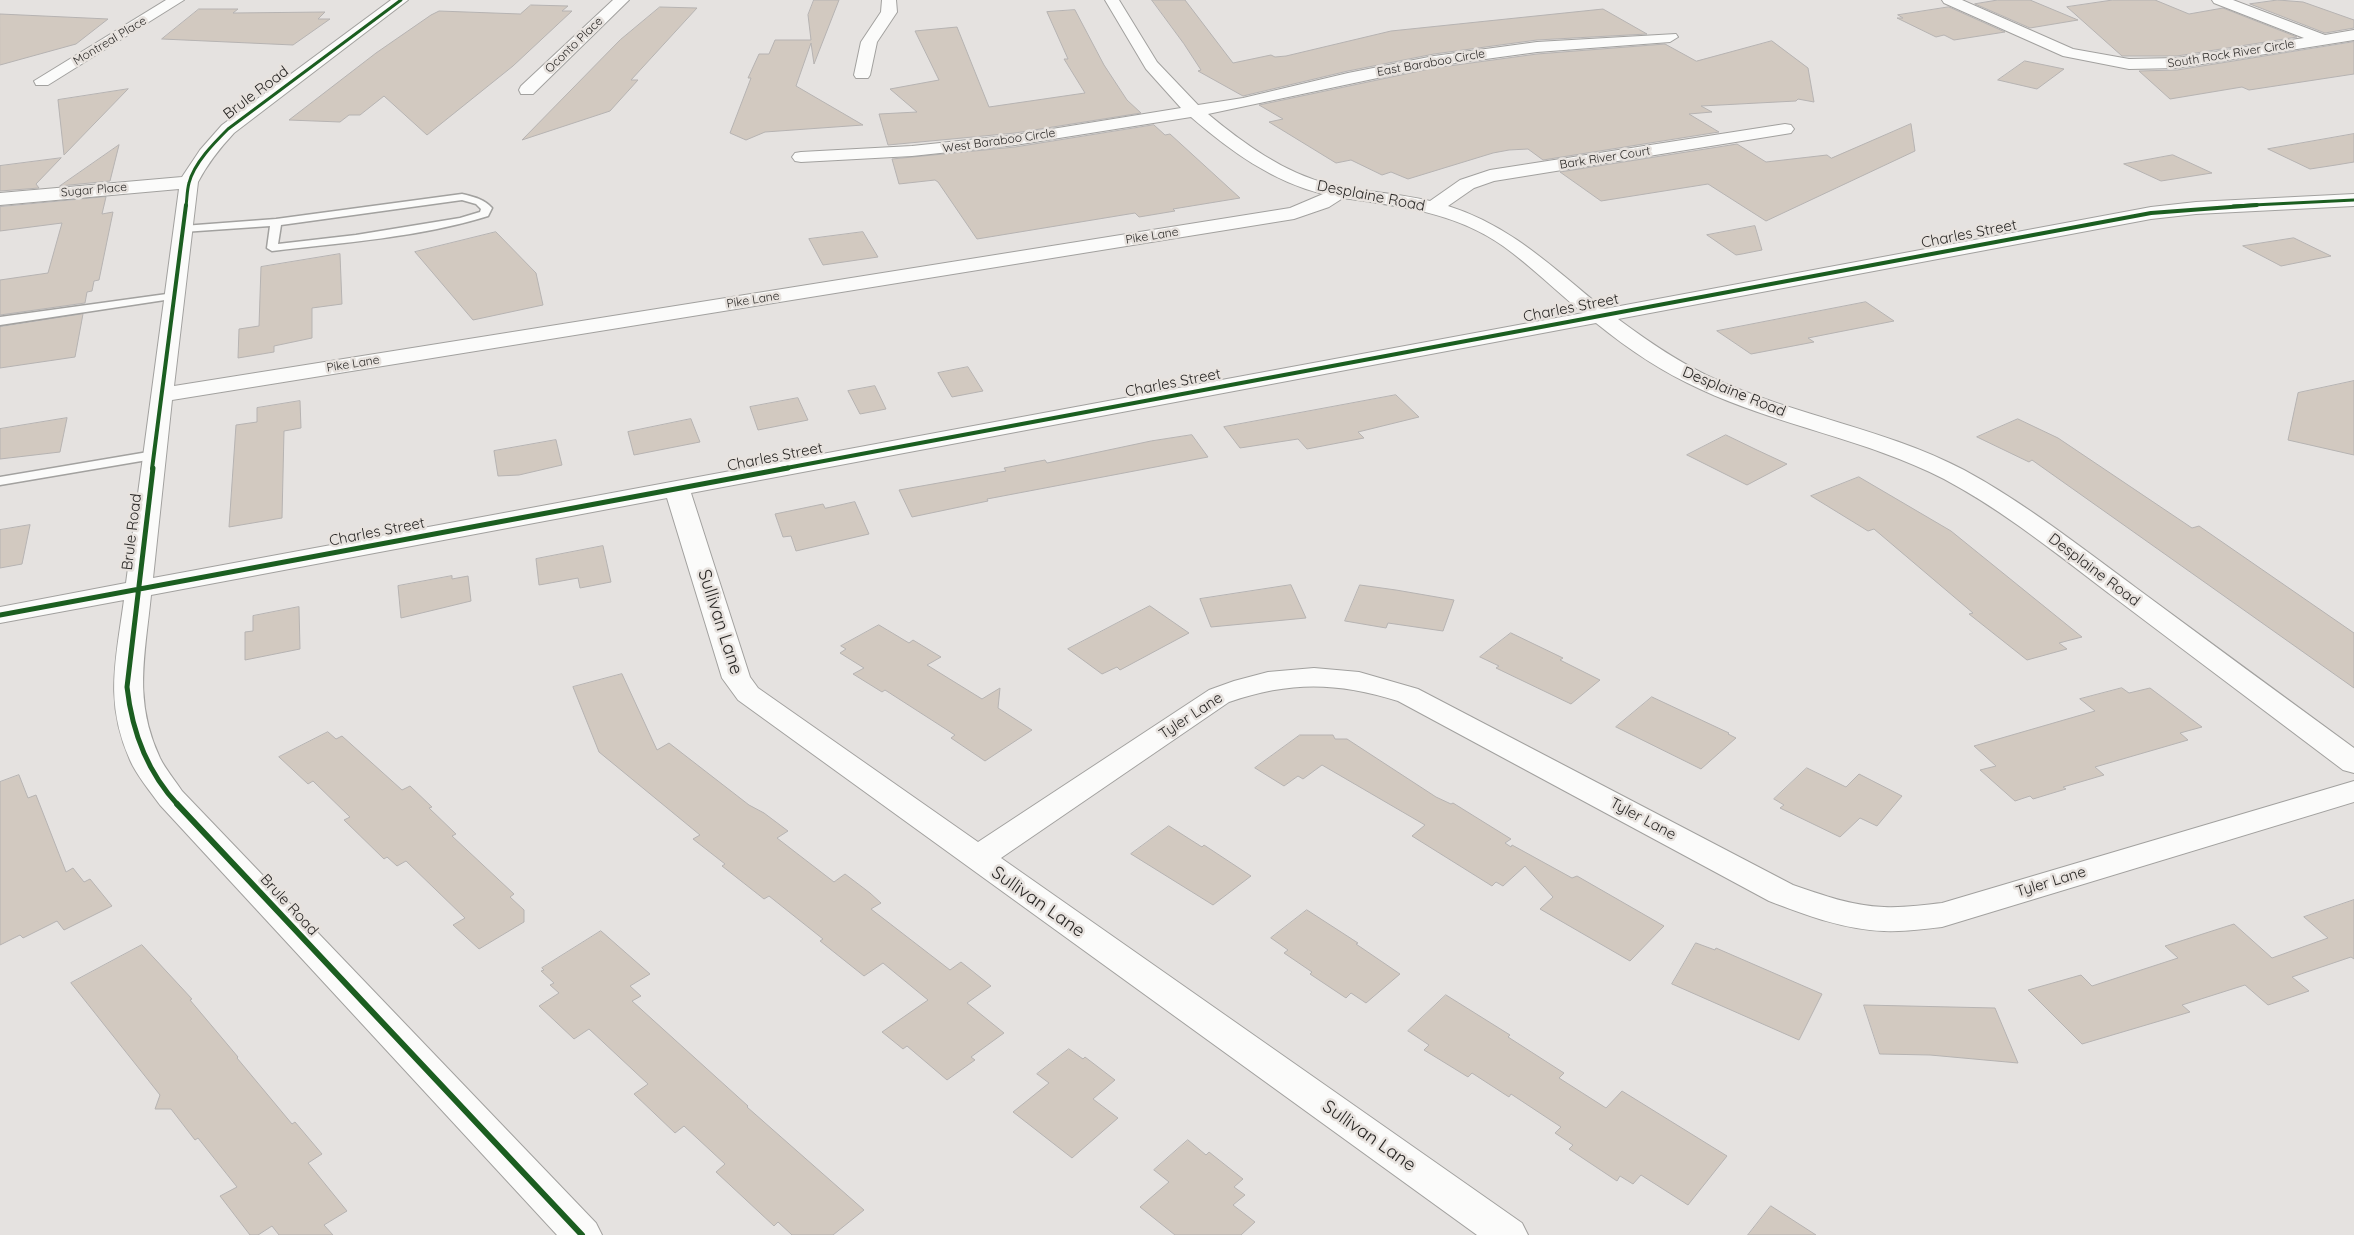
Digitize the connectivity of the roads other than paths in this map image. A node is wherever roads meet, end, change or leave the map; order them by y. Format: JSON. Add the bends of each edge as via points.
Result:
{"nodes":[{"id":1,"x":177,"y":0,"type":"edge"},
{"id":2,"x":401,"y":0,"type":"edge"},
{"id":3,"x":622,"y":0,"type":"edge"},
{"id":4,"x":889,"y":0,"type":"edge"},
{"id":5,"x":1112,"y":0,"type":"edge"},
{"id":6,"x":1948,"y":0,"type":"edge"},
{"id":7,"x":2219,"y":0,"type":"edge"},
{"id":8,"x":2354,"y":35,"type":"edge"},
{"id":9,"x":1670,"y":37,"type":"dead end"},
{"id":10,"x":2322,"y":40,"type":"junction"},
{"id":11,"x":862,"y":75,"type":"dead end"},
{"id":12,"x":42,"y":81,"type":"dead end"},
{"id":13,"x":527,"y":90,"type":"dead end"},
{"id":14,"x":1196,"y":111,"type":"junction"},
{"id":15,"x":1785,"y":129,"type":"dead end"},
{"id":16,"x":801,"y":157,"type":"dead end"},
{"id":17,"x":189,"y":182,"type":"junction"},
{"id":18,"x":1339,"y":192,"type":"junction"},
{"id":19,"x":0,"y":199,"type":"edge"},
{"id":20,"x":2354,"y":200,"type":"edge"},
{"id":21,"x":1433,"y":208,"type":"junction"},
{"id":22,"x":276,"y":222,"type":"junction"},
{"id":23,"x":183,"y":229,"type":"junction"},
{"id":24,"x":174,"y":296,"type":"junction"},
{"id":25,"x":1602,"y":315,"type":"junction"},
{"id":26,"x":0,"y":321,"type":"edge"},
{"id":27,"x":161,"y":395,"type":"junction"},
{"id":28,"x":154,"y":455,"type":"junction"},
{"id":29,"x":0,"y":481,"type":"edge"},
{"id":30,"x":678,"y":488,"type":"junction"},
{"id":31,"x":137,"y":589,"type":"junction"},
{"id":32,"x":0,"y":615,"type":"edge"},
{"id":33,"x":2354,"y":762,"type":"edge"},
{"id":34,"x":2354,"y":791,"type":"edge"},
{"id":35,"x":977,"y":858,"type":"junction"},
{"id":36,"x":582,"y":1235,"type":"edge"},
{"id":37,"x":1508,"y":1235,"type":"edge"}],
"edges":[{"from":1,"to":12,"type":"street","name":"Montreal Place"},
{"from":2,"to":17,"type":"street","name":"Brule Road","via":[[228,129],[197,164]]},
{"from":3,"to":13,"type":"street","name":"Oconto Place"},
{"from":4,"to":11,"type":"street","via":[[889,12],[869,42]]},
{"from":5,"to":14,"type":"street","name":"Desplaine Road","via":[[1159,75]]},
{"from":6,"to":10,"type":"street","name":"South Rock River Circle","via":[[2052,46],[2107,61],[2166,64]]},
{"from":7,"to":10,"type":"street"},
{"from":8,"to":10,"type":"street","name":"South Rock River Circle"},
{"from":9,"to":14,"type":"street","name":"East Baraboo Circle","via":[[1536,47],[1434,61]]},
{"from":14,"to":16,"type":"street","name":"West Baraboo Circle","via":[[966,146]]},
{"from":14,"to":18,"type":"street","name":"Desplaine Road","via":[[1255,156],[1301,182]]},
{"from":15,"to":21,"type":"street","name":"Bark River Court","via":[[1490,176],[1467,184]]},
{"from":17,"to":19,"type":"street","name":"Sugar Place"},
{"from":17,"to":23,"type":"street","name":"Brule Road"},
{"from":18,"to":21,"type":"street","name":"Desplaine Road"},
{"from":18,"to":27,"type":"street","name":"Pike Lane","via":[[1322,203],[1294,213]]},
{"from":20,"to":25,"type":"street","name":"Charles Street","via":[[2151,213]]},
{"from":21,"to":25,"type":"street","name":"Desplaine Road","via":[[1473,221],[1510,242]]},
{"from":22,"to":22,"type":"lane","via":[[462,197],[474,199],[487,208],[484,214],[462,221],[272,248]]},
{"from":22,"to":23,"type":"lane"},
{"from":23,"to":24,"type":"street","name":"Brule Road"},
{"from":24,"to":26,"type":"lane"},
{"from":24,"to":27,"type":"street","name":"Brule Road"},
{"from":25,"to":30,"type":"street","name":"Charles Street"},
{"from":25,"to":33,"type":"street","name":"Desplaine Road","via":[[1644,349],[1708,384],[1904,452],[1996,499]]},
{"from":27,"to":28,"type":"street","name":"Brule Road"},
{"from":28,"to":29,"type":"lane"},
{"from":28,"to":31,"type":"street","name":"Brule Road"},
{"from":30,"to":31,"type":"street","name":"Charles Street"},
{"from":30,"to":35,"type":"street","name":"Sullivan Lane","via":[[736,678],[748,694]]},
{"from":31,"to":32,"type":"street","name":"Charles Street"},
{"from":31,"to":36,"type":"street","name":"Brule Road","via":[[127,687],[131,720],[146,761],[171,798]]},
{"from":34,"to":35,"type":"street","name":"Tyler Lane","via":[[1942,915],[1897,919],[1860,916],[1823,908],[1781,893],[1408,695],[1375,683],[1314,675],[1249,684],[1220,696]]},
{"from":35,"to":37,"type":"street","name":"Sullivan Lane"}]}
